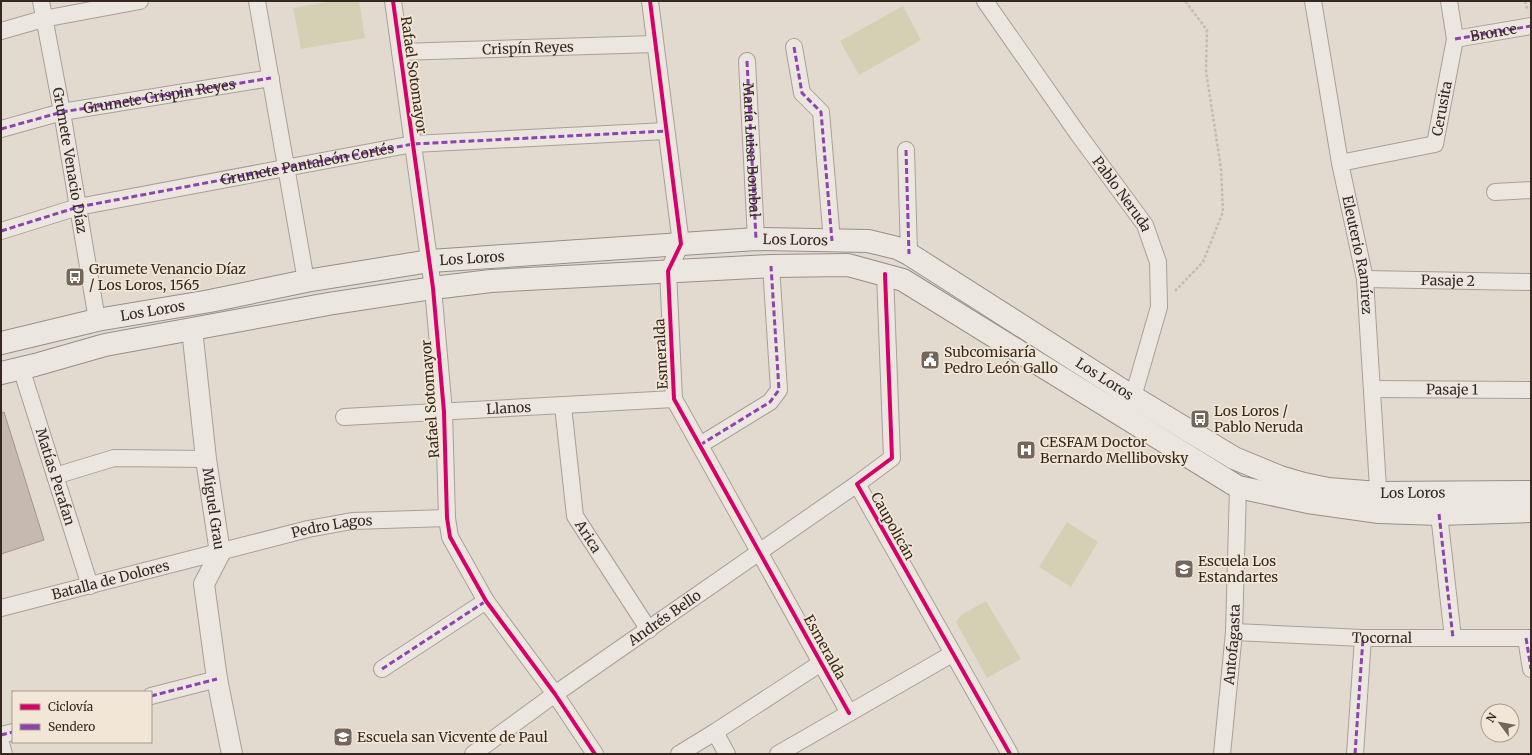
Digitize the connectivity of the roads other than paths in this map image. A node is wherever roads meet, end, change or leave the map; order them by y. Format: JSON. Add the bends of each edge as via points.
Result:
{"nodes":[{"id":1,"x":41,"y":1,"type":"edge"},
{"id":2,"x":140,"y":1,"type":"edge"},
{"id":3,"x":257,"y":1,"type":"edge"},
{"id":4,"x":393,"y":1,"type":"edge"},
{"id":5,"x":650,"y":1,"type":"edge"},
{"id":6,"x":985,"y":1,"type":"edge"},
{"id":7,"x":1313,"y":1,"type":"edge"},
{"id":8,"x":1449,"y":1,"type":"edge"},
{"id":9,"x":44,"y":19,"type":"junction"},
{"id":10,"x":1531,"y":26,"type":"edge"},
{"id":11,"x":1,"y":31,"type":"edge"},
{"id":12,"x":1455,"y":39,"type":"junction"},
{"id":13,"x":655,"y":44,"type":"junction"},
{"id":14,"x":794,"y":47,"type":"dead end"},
{"id":15,"x":400,"y":52,"type":"junction"},
{"id":16,"x":747,"y":61,"type":"dead end"},
{"id":17,"x":271,"y":78,"type":"junction"},
{"id":18,"x":62,"y":112,"type":"junction"},
{"id":19,"x":1,"y":129,"type":"edge"},
{"id":20,"x":666,"y":130,"type":"junction"},
{"id":21,"x":413,"y":144,"type":"junction"},
{"id":22,"x":906,"y":150,"type":"dead end"},
{"id":23,"x":1340,"y":163,"type":"junction"},
{"id":24,"x":286,"y":167,"type":"junction"},
{"id":25,"x":1531,"y":190,"type":"edge"},
{"id":26,"x":1495,"y":192,"type":"dead end"},
{"id":27,"x":78,"y":207,"type":"junction"},
{"id":28,"x":1,"y":231,"type":"edge"},
{"id":29,"x":756,"y":239,"type":"junction"},
{"id":30,"x":832,"y":241,"type":"junction"},
{"id":31,"x":681,"y":244,"type":"junction"},
{"id":32,"x":910,"y":254,"type":"junction"},
{"id":33,"x":430,"y":261,"type":"junction"},
{"id":34,"x":771,"y":266,"type":"junction"},
{"id":35,"x":668,"y":271,"type":"junction"},
{"id":36,"x":885,"y":274,"type":"junction"},
{"id":37,"x":1365,"y":280,"type":"junction"},
{"id":38,"x":306,"y":281,"type":"junction"},
{"id":39,"x":1531,"y":282,"type":"edge"},
{"id":40,"x":433,"y":288,"type":"junction"},
{"id":41,"x":97,"y":320,"type":"junction"},
{"id":42,"x":192,"y":329,"type":"junction"},
{"id":43,"x":1,"y":343,"type":"edge"},
{"id":44,"x":11,"y":370,"type":"edge"},
{"id":45,"x":1372,"y":389,"type":"junction"},
{"id":46,"x":1531,"y":390,"type":"edge"},
{"id":47,"x":1133,"y":397,"type":"junction"},
{"id":48,"x":674,"y":399,"type":"junction"},
{"id":49,"x":563,"y":406,"type":"junction"},
{"id":50,"x":444,"y":412,"type":"junction"},
{"id":51,"x":1122,"y":416,"type":"junction"},
{"id":52,"x":344,"y":417,"type":"dead end"},
{"id":53,"x":700,"y":445,"type":"junction"},
{"id":54,"x":206,"y":459,"type":"junction"},
{"id":55,"x":55,"y":476,"type":"junction"},
{"id":56,"x":857,"y":484,"type":"junction"},
{"id":57,"x":1238,"y":487,"type":"junction"},
{"id":58,"x":1531,"y":492,"type":"edge"},
{"id":59,"x":1378,"y":502,"type":"junction"},
{"id":60,"x":1531,"y":511,"type":"edge"},
{"id":61,"x":1439,"y":514,"type":"junction"},
{"id":62,"x":447,"y":518,"type":"junction"},
{"id":63,"x":760,"y":552,"type":"junction"},
{"id":64,"x":220,"y":553,"type":"junction"},
{"id":65,"x":90,"y":586,"type":"junction"},
{"id":66,"x":486,"y":601,"type":"junction"},
{"id":67,"x":1,"y":608,"type":"edge"},
{"id":68,"x":649,"y":630,"type":"junction"},
{"id":69,"x":1234,"y":632,"type":"junction"},
{"id":70,"x":1363,"y":638,"type":"junction"},
{"id":71,"x":1453,"y":638,"type":"junction"},
{"id":72,"x":1529,"y":638,"type":"edge"},
{"id":73,"x":952,"y":654,"type":"junction"},
{"id":74,"x":821,"y":663,"type":"junction"},
{"id":75,"x":382,"y":669,"type":"dead end"},
{"id":76,"x":1531,"y":669,"type":"edge"},
{"id":77,"x":217,"y":679,"type":"junction"},
{"id":78,"x":555,"y":694,"type":"junction"},
{"id":79,"x":152,"y":696,"type":"edge"},
{"id":80,"x":849,"y":713,"type":"junction"},
{"id":81,"x":12,"y":732,"type":"edge"},
{"id":82,"x":715,"y":732,"type":"junction"},
{"id":83,"x":1,"y":735,"type":"edge"},
{"id":84,"x":1,"y":743,"type":"edge"},
{"id":85,"x":1006,"y":752,"type":"edge"},
{"id":86,"x":4,"y":754,"type":"edge"},
{"id":87,"x":232,"y":754,"type":"edge"},
{"id":88,"x":473,"y":754,"type":"edge"},
{"id":89,"x":595,"y":754,"type":"edge"},
{"id":90,"x":679,"y":754,"type":"edge"},
{"id":91,"x":727,"y":754,"type":"edge"},
{"id":92,"x":778,"y":754,"type":"edge"},
{"id":93,"x":1222,"y":754,"type":"edge"},
{"id":94,"x":1355,"y":754,"type":"edge"}],
"edges":[{"from":1,"to":9,"type":"street","name":"Grumete Venacio Díaz"},
{"from":2,"to":9,"type":"street"},
{"from":3,"to":17,"type":"street"},
{"from":4,"to":15,"type":"street","name":"Rafael Sotomayor"},
{"from":5,"to":13,"type":"street"},
{"from":6,"to":47,"type":"street","name":"Pablo Neruda","via":[[1145,225],[1158,262],[1159,307]]},
{"from":7,"to":23,"type":"street","name":"Eleuterio Ramírez"},
{"from":8,"to":12,"type":"street","name":"Cerusita"},
{"from":9,"to":11,"type":"street"},
{"from":9,"to":18,"type":"street","name":"Grumete Venacio Díaz"},
{"from":10,"to":12,"type":"street","name":"Bronce"},
{"from":12,"to":23,"type":"street","name":"Cerusita","via":[[1435,144]]},
{"from":13,"to":15,"type":"street","name":"Crispín Reyes"},
{"from":13,"to":20,"type":"street"},
{"from":14,"to":30,"type":"street","via":[[802,93],[821,112]]},
{"from":15,"to":21,"type":"street","name":"Rafael Sotomayor"},
{"from":16,"to":29,"type":"street","name":"María Luisa Bombal"},
{"from":17,"to":18,"type":"street","name":"Grumete Crispin Reyes"},
{"from":17,"to":24,"type":"street"},
{"from":18,"to":19,"type":"street","name":"Grumete Crispin Reyes"},
{"from":18,"to":27,"type":"street","name":"Grumete Venacio Díaz"},
{"from":20,"to":21,"type":"street","name":"Grumete Pantaleón Cortés"},
{"from":20,"to":31,"type":"street"},
{"from":21,"to":24,"type":"street","name":"Grumete Pantaleón Cortés"},
{"from":21,"to":33,"type":"street","name":"Rafael Sotomayor"},
{"from":22,"to":32,"type":"street"},
{"from":23,"to":37,"type":"street","name":"Eleuterio Ramírez"},
{"from":24,"to":27,"type":"street","name":"Grumete Pantaleón Cortés"},
{"from":24,"to":38,"type":"street"},
{"from":25,"to":26,"type":"street"},
{"from":27,"to":28,"type":"street","name":"Grumete Pantaleón Cortés"},
{"from":27,"to":41,"type":"street","name":"Grumete Venacio Díaz"},
{"from":29,"to":30,"type":"main road","name":"Los Loros"},
{"from":29,"to":31,"type":"main road","name":"Los Loros"},
{"from":30,"to":32,"type":"main road","name":"Los Loros","via":[[868,242],[897,248]]},
{"from":31,"to":33,"type":"main road","name":"Los Loros"},
{"from":31,"to":35,"type":"street","name":"Esmeralda"},
{"from":32,"to":47,"type":"main road","name":"Los Loros"},
{"from":33,"to":38,"type":"main road","name":"Los Loros"},
{"from":33,"to":40,"type":"street","name":"Rafael Sotomayor"},
{"from":34,"to":35,"type":"main road","name":"Los Loros"},
{"from":34,"to":36,"type":"main road","name":"Los Loros","via":[[848,265]]},
{"from":34,"to":53,"type":"street","via":[[779,390],[770,402]]},
{"from":35,"to":40,"type":"main road","name":"Los Loros","via":[[491,281]]},
{"from":35,"to":48,"type":"street","name":"Esmeralda"},
{"from":36,"to":51,"type":"main road","name":"Los Loros","via":[[903,280]]},
{"from":36,"to":56,"type":"street","name":"Caupolicán","via":[[892,458]]},
{"from":37,"to":39,"type":"street","name":"Pasaje 2"},
{"from":37,"to":45,"type":"street","name":"Eleuterio Ramírez"},
{"from":38,"to":41,"type":"main road","name":"Los Loros"},
{"from":40,"to":42,"type":"main road","name":"Los Loros"},
{"from":40,"to":50,"type":"street","name":"Rafael Sotomayor"},
{"from":41,"to":43,"type":"main road","name":"Los Loros"},
{"from":42,"to":44,"type":"main road","name":"Los Loros","via":[[106,345]]},
{"from":42,"to":54,"type":"street","name":"Miguel Grau"},
{"from":44,"to":55,"type":"street","name":"Matías Perafan"},
{"from":45,"to":46,"type":"street","name":"Pasaje 1"},
{"from":45,"to":59,"type":"street","name":"Eleuterio Ramírez"},
{"from":47,"to":51,"type":"street","name":"Pablo Neruda"},
{"from":47,"to":59,"type":"main road","name":"Los Loros","via":[[1234,458],[1256,468],[1322,488],[1353,492]]},
{"from":48,"to":49,"type":"street","name":"Llanos"},
{"from":48,"to":53,"type":"street","name":"Esmeralda"},
{"from":49,"to":50,"type":"street","name":"Llanos"},
{"from":49,"to":68,"type":"street","name":"Arica","via":[[575,516]]},
{"from":50,"to":52,"type":"street","name":"Llanos"},
{"from":50,"to":62,"type":"street","name":"Rafael Sotomayor"},
{"from":51,"to":57,"type":"main road","name":"Los Loros"},
{"from":53,"to":63,"type":"street","name":"Esmeralda"},
{"from":54,"to":55,"type":"street","via":[[114,458]]},
{"from":54,"to":64,"type":"street","name":"Miguel Grau"},
{"from":55,"to":65,"type":"street","name":"Matías Perafan"},
{"from":56,"to":63,"type":"street","name":"Andrés Bello"},
{"from":56,"to":73,"type":"street","name":"Caupolicán"},
{"from":57,"to":59,"type":"main road","name":"Los Loros","via":[[1308,502]]},
{"from":57,"to":69,"type":"street","name":"Antofagasta"},
{"from":58,"to":59,"type":"main road","name":"Los Loros"},
{"from":59,"to":61,"type":"main road","name":"Los Loros"},
{"from":60,"to":61,"type":"main road","name":"Los Loros"},
{"from":61,"to":71,"type":"street","name":"Los Loros"},
{"from":62,"to":64,"type":"street","name":"Pedro Lagos","via":[[352,521],[308,529]]},
{"from":62,"to":66,"type":"street","name":"Rafael Sotomayor","via":[[450,537]]},
{"from":63,"to":68,"type":"street","name":"Andrés Bello"},
{"from":63,"to":74,"type":"street","name":"Esmeralda"},
{"from":64,"to":65,"type":"street","name":"Batalla de Dolores"},
{"from":64,"to":77,"type":"street","name":"Miguel Grau","via":[[204,584]]},
{"from":65,"to":67,"type":"street","name":"Batalla de Dolores"},
{"from":66,"to":75,"type":"street"},
{"from":66,"to":78,"type":"street","name":"Rafael Sotomayor"},
{"from":68,"to":78,"type":"street","name":"Andrés Bello"},
{"from":69,"to":70,"type":"street","name":"Tocornal"},
{"from":69,"to":93,"type":"street","name":"Antofagasta"},
{"from":70,"to":71,"type":"street","name":"Tocornal"},
{"from":70,"to":94,"type":"street"},
{"from":71,"to":72,"type":"street","name":"Tocornal"},
{"from":72,"to":76,"type":"street"},
{"from":73,"to":80,"type":"street"},
{"from":73,"to":85,"type":"street","name":"Caupolicán"},
{"from":74,"to":80,"type":"street","name":"Esmeralda"},
{"from":74,"to":82,"type":"street"},
{"from":77,"to":79,"type":"street"},
{"from":77,"to":87,"type":"street","name":"Miguel Grau"},
{"from":78,"to":88,"type":"street","name":"Andrés Bello"},
{"from":78,"to":89,"type":"street","name":"Rafael Sotomayor"},
{"from":80,"to":92,"type":"street"},
{"from":81,"to":83,"type":"street"},
{"from":82,"to":90,"type":"street"},
{"from":82,"to":91,"type":"street"},
{"from":84,"to":86,"type":"street"}]}
